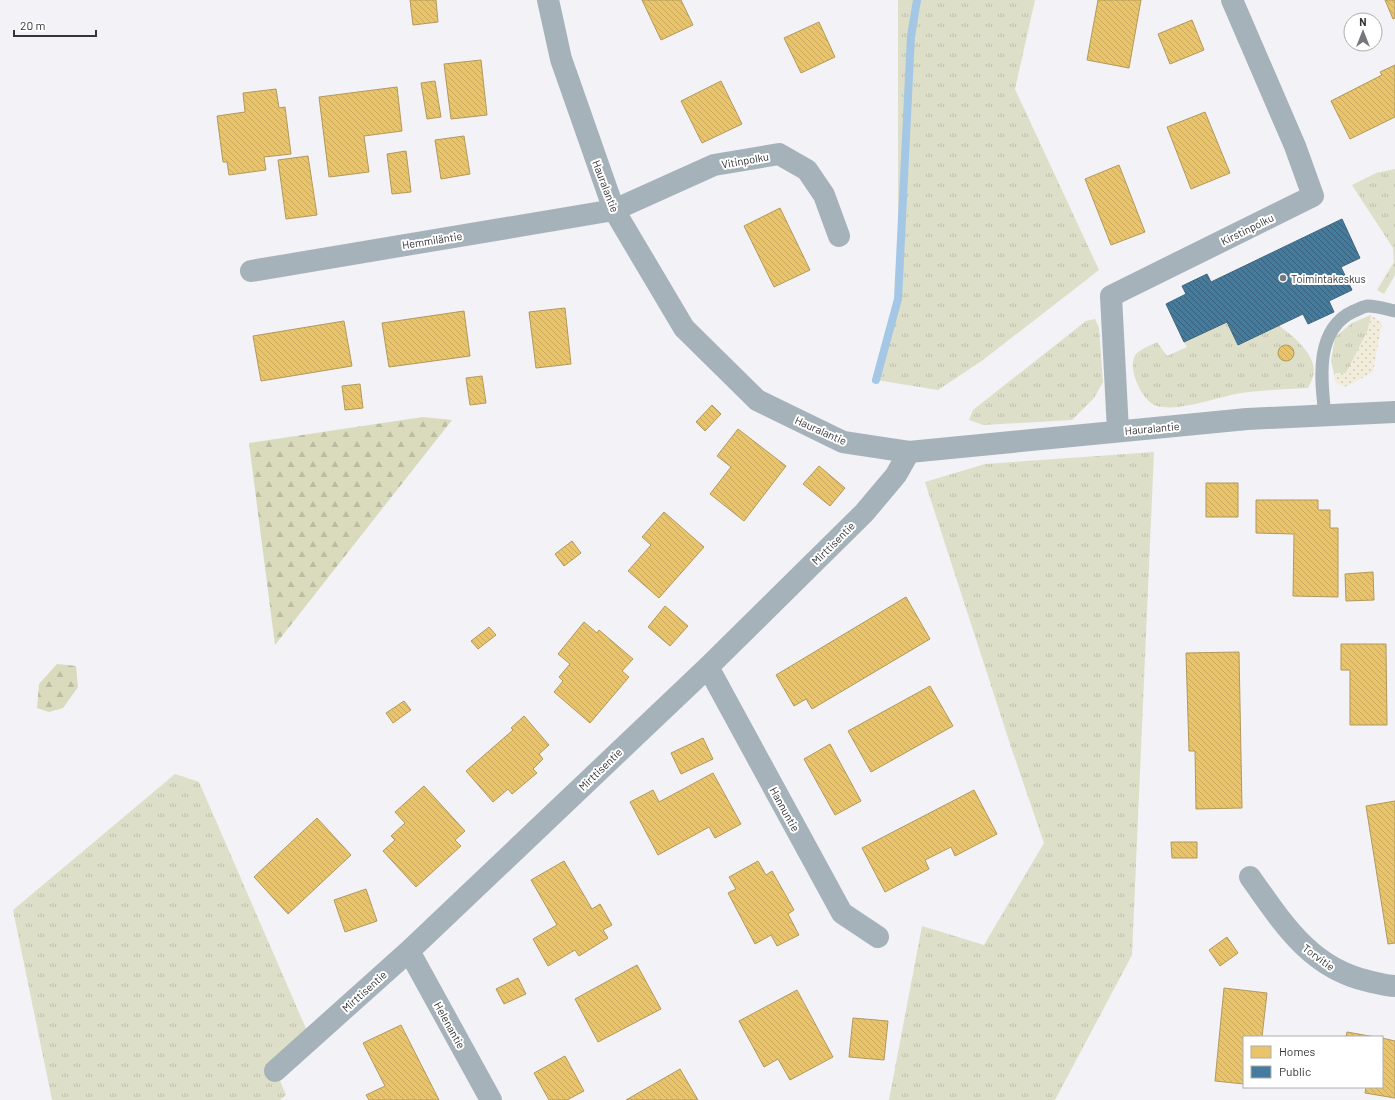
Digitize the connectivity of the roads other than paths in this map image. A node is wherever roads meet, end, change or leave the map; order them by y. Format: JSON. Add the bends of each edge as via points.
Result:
{"nodes":[{"id":1,"x":548,"y":0,"type":"edge"},
{"id":2,"x":1232,"y":0,"type":"edge"},
{"id":3,"x":614,"y":210,"type":"junction"},
{"id":4,"x":839,"y":236,"type":"dead end"},
{"id":5,"x":251,"y":271,"type":"dead end"},
{"id":6,"x":1395,"y":311,"type":"edge"},
{"id":7,"x":1395,"y":412,"type":"edge"},
{"id":8,"x":1325,"y":415,"type":"junction"},
{"id":9,"x":1118,"y":431,"type":"junction"},
{"id":10,"x":909,"y":452,"type":"junction"},
{"id":11,"x":708,"y":667,"type":"junction"},
{"id":12,"x":1250,"y":876,"type":"dead end"},
{"id":13,"x":878,"y":937,"type":"dead end"},
{"id":14,"x":409,"y":951,"type":"junction"},
{"id":15,"x":1395,"y":986,"type":"edge"},
{"id":16,"x":276,"y":1071,"type":"dead end"},
{"id":17,"x":491,"y":1100,"type":"edge"}],
"edges":[{"from":1,"to":3,"type":"street","name":"Hauralantie","via":[[561,59]]},
{"from":2,"to":9,"type":"street","name":"Kirstinpolku","via":[[1314,196],[1111,296]]},
{"from":3,"to":4,"type":"street","name":"Vitinpolku","via":[[714,165],[778,154],[807,170],[824,195]]},
{"from":3,"to":5,"type":"street","name":"Hemmiläntie"},
{"from":3,"to":10,"type":"street","name":"Hauralantie","via":[[684,328],[757,400],[843,442]]},
{"from":6,"to":8,"type":"lane","via":[[1367,306],[1346,314],[1330,332],[1321,360]]},
{"from":7,"to":8,"type":"street","name":"Hauralantie"},
{"from":8,"to":9,"type":"street","name":"Hauralantie","via":[[1247,419]]},
{"from":9,"to":10,"type":"street","name":"Hauralantie"},
{"from":10,"to":11,"type":"street","name":"Mirttisentie","via":[[896,475],[864,513]]},
{"from":11,"to":13,"type":"street","name":"Hannuntie","via":[[842,913]]},
{"from":11,"to":14,"type":"street","name":"Mirttisentie"},
{"from":12,"to":15,"type":"street","name":"Torvitie","via":[[1302,946],[1331,968],[1357,979]]},
{"from":14,"to":16,"type":"street","name":"Mirttisentie"},
{"from":14,"to":17,"type":"street","name":"Helenantie"}]}
